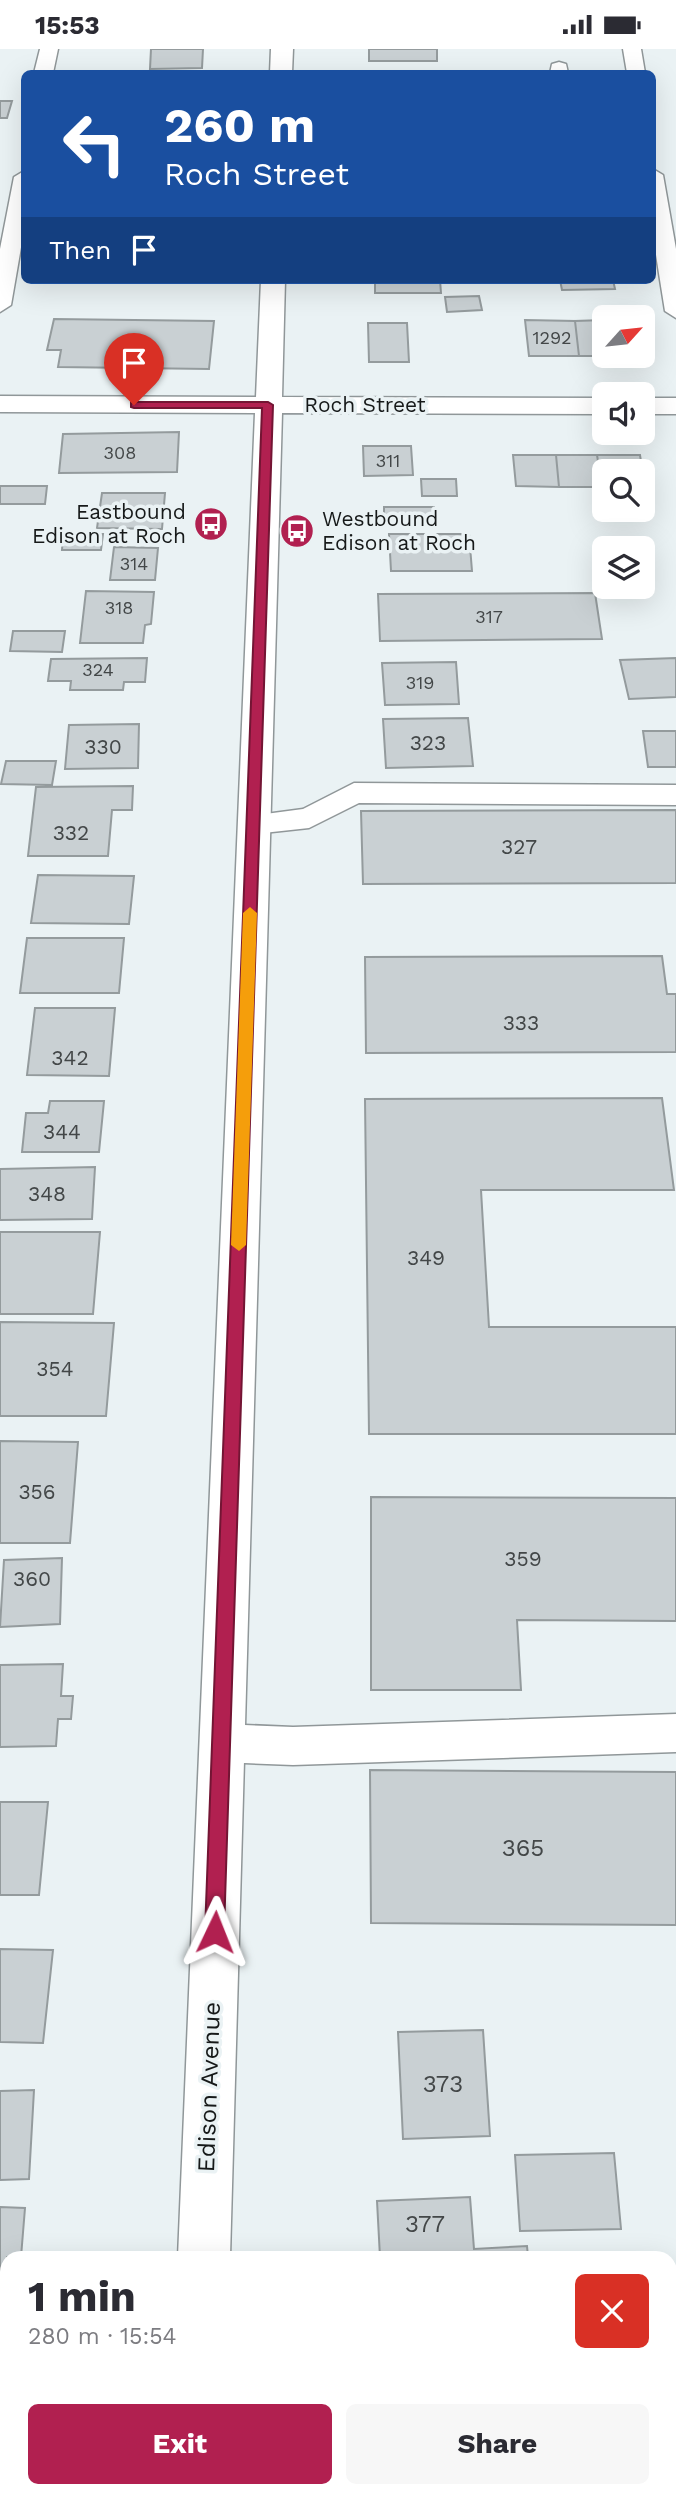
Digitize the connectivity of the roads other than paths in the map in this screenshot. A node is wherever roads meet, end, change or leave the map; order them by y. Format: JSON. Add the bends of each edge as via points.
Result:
{"nodes":[{"id":1,"x":49,"y":49,"type":"edge"},
{"id":2,"x":282,"y":49,"type":"edge"},
{"id":3,"x":632,"y":49,"type":"edge"},
{"id":4,"x":45,"y":70,"type":"edge"},
{"id":5,"x":281,"y":70,"type":"edge"},
{"id":6,"x":636,"y":70,"type":"edge"},
{"id":7,"x":21,"y":193,"type":"edge"},
{"id":8,"x":656,"y":193,"type":"edge"},
{"id":9,"x":273,"y":284,"type":"edge"},
{"id":10,"x":0,"y":305,"type":"edge"},
{"id":11,"x":676,"y":311,"type":"edge"},
{"id":12,"x":0,"y":404,"type":"edge"},
{"id":13,"x":268,"y":405,"type":"junction"},
{"id":14,"x":592,"y":406,"type":"edge"},
{"id":15,"x":655,"y":406,"type":"edge"},
{"id":16,"x":676,"y":406,"type":"edge"},
{"id":17,"x":676,"y":795,"type":"edge"},
{"id":18,"x":253,"y":824,"type":"junction"},
{"id":19,"x":676,"y":1733,"type":"edge"},
{"id":20,"x":221,"y":1743,"type":"junction"},
{"id":21,"x":204,"y":2251,"type":"edge"}],
"edges":[{"from":1,"to":4,"type":"lane"},
{"from":2,"to":5,"type":"street"},
{"from":3,"to":6,"type":"lane"},
{"from":7,"to":10,"type":"lane"},
{"from":8,"to":11,"type":"lane"},
{"from":9,"to":13,"type":"street","name":"Edison Avenue"},
{"from":12,"to":13,"type":"street","name":"Roch Street"},
{"from":13,"to":14,"type":"street","name":"Roch Street"},
{"from":13,"to":18,"type":"street","name":"Edison Avenue"},
{"from":15,"to":16,"type":"street"},
{"from":17,"to":18,"type":"lane","via":[[354,793],[309,818]]},
{"from":18,"to":20,"type":"street","name":"Edison Avenue"},
{"from":19,"to":20,"type":"lane","via":[[293,1745]]},
{"from":20,"to":21,"type":"street","name":"Edison Avenue"}]}
